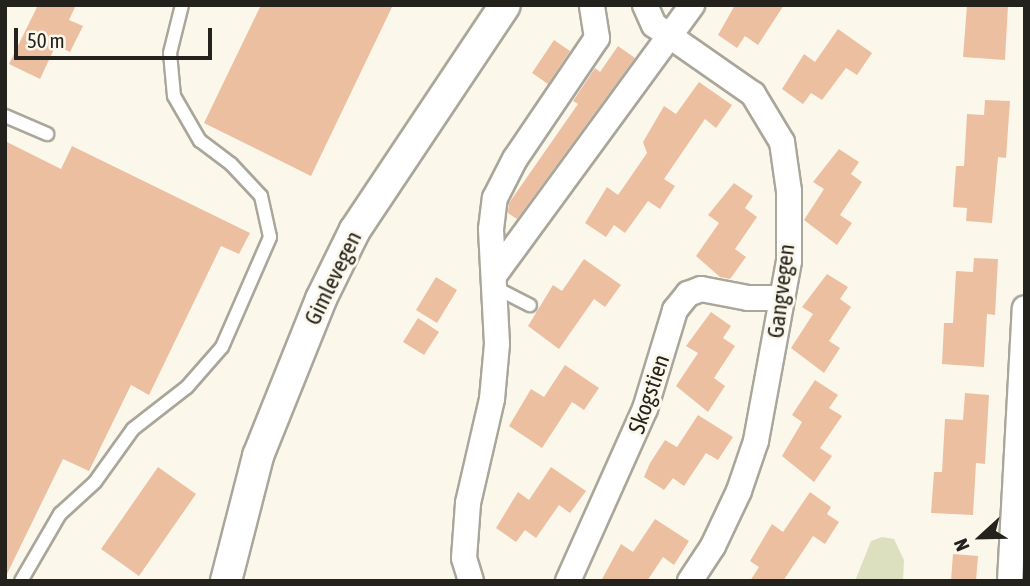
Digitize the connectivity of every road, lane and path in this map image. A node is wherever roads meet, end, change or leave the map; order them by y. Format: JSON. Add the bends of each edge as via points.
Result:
{"nodes":[{"id":1,"x":182,"y":5,"type":"edge"},
{"id":2,"x":505,"y":5,"type":"edge"},
{"id":3,"x":592,"y":5,"type":"edge"},
{"id":4,"x":645,"y":5,"type":"edge"},
{"id":5,"x":692,"y":5,"type":"edge"},
{"id":6,"x":671,"y":36,"type":"junction"},
{"id":7,"x":5,"y":117,"type":"edge"},
{"id":8,"x":47,"y":134,"type":"dead end"},
{"id":9,"x":496,"y":281,"type":"junction"},
{"id":10,"x":782,"y":298,"type":"junction"},
{"id":11,"x":530,"y":304,"type":"dead end"},
{"id":12,"x":1025,"y":308,"type":"edge"},
{"id":13,"x":1022,"y":415,"type":"edge"},
{"id":14,"x":21,"y":581,"type":"edge"},
{"id":15,"x":226,"y":581,"type":"edge"},
{"id":16,"x":471,"y":581,"type":"edge"},
{"id":17,"x":568,"y":581,"type":"edge"},
{"id":18,"x":690,"y":581,"type":"edge"},
{"id":19,"x":1010,"y":581,"type":"edge"}],
"edges":[{"from":1,"to":14,"type":"lane","via":[[170,53],[174,96],[200,141],[261,196],[270,223],[267,247],[222,347],[187,387],[133,429],[95,482],[60,514]]},
{"from":2,"to":15,"type":"street","name":"Gimlevegen","via":[[355,230],[321,299],[258,456]]},
{"from":3,"to":9,"type":"street","via":[[597,38],[495,198],[491,229]]},
{"from":4,"to":6,"type":"street","name":"Gangvegen","via":[[654,25]]},
{"from":5,"to":6,"type":"street"},
{"from":6,"to":9,"type":"street"},
{"from":6,"to":10,"type":"street","name":"Gangvegen","via":[[753,94],[782,142],[789,191],[789,261]]},
{"from":7,"to":8,"type":"lane"},
{"from":9,"to":11,"type":"lane"},
{"from":9,"to":16,"type":"street","via":[[492,399],[465,532],[464,558]]},
{"from":10,"to":17,"type":"street","name":"Skogstien","via":[[748,298],[701,289],[688,295],[675,310],[645,409]]},
{"from":10,"to":18,"type":"street","name":"Gangvegen","via":[[752,454],[713,547]]},
{"from":12,"to":13,"type":"street"},
{"from":13,"to":19,"type":"street"}]}
